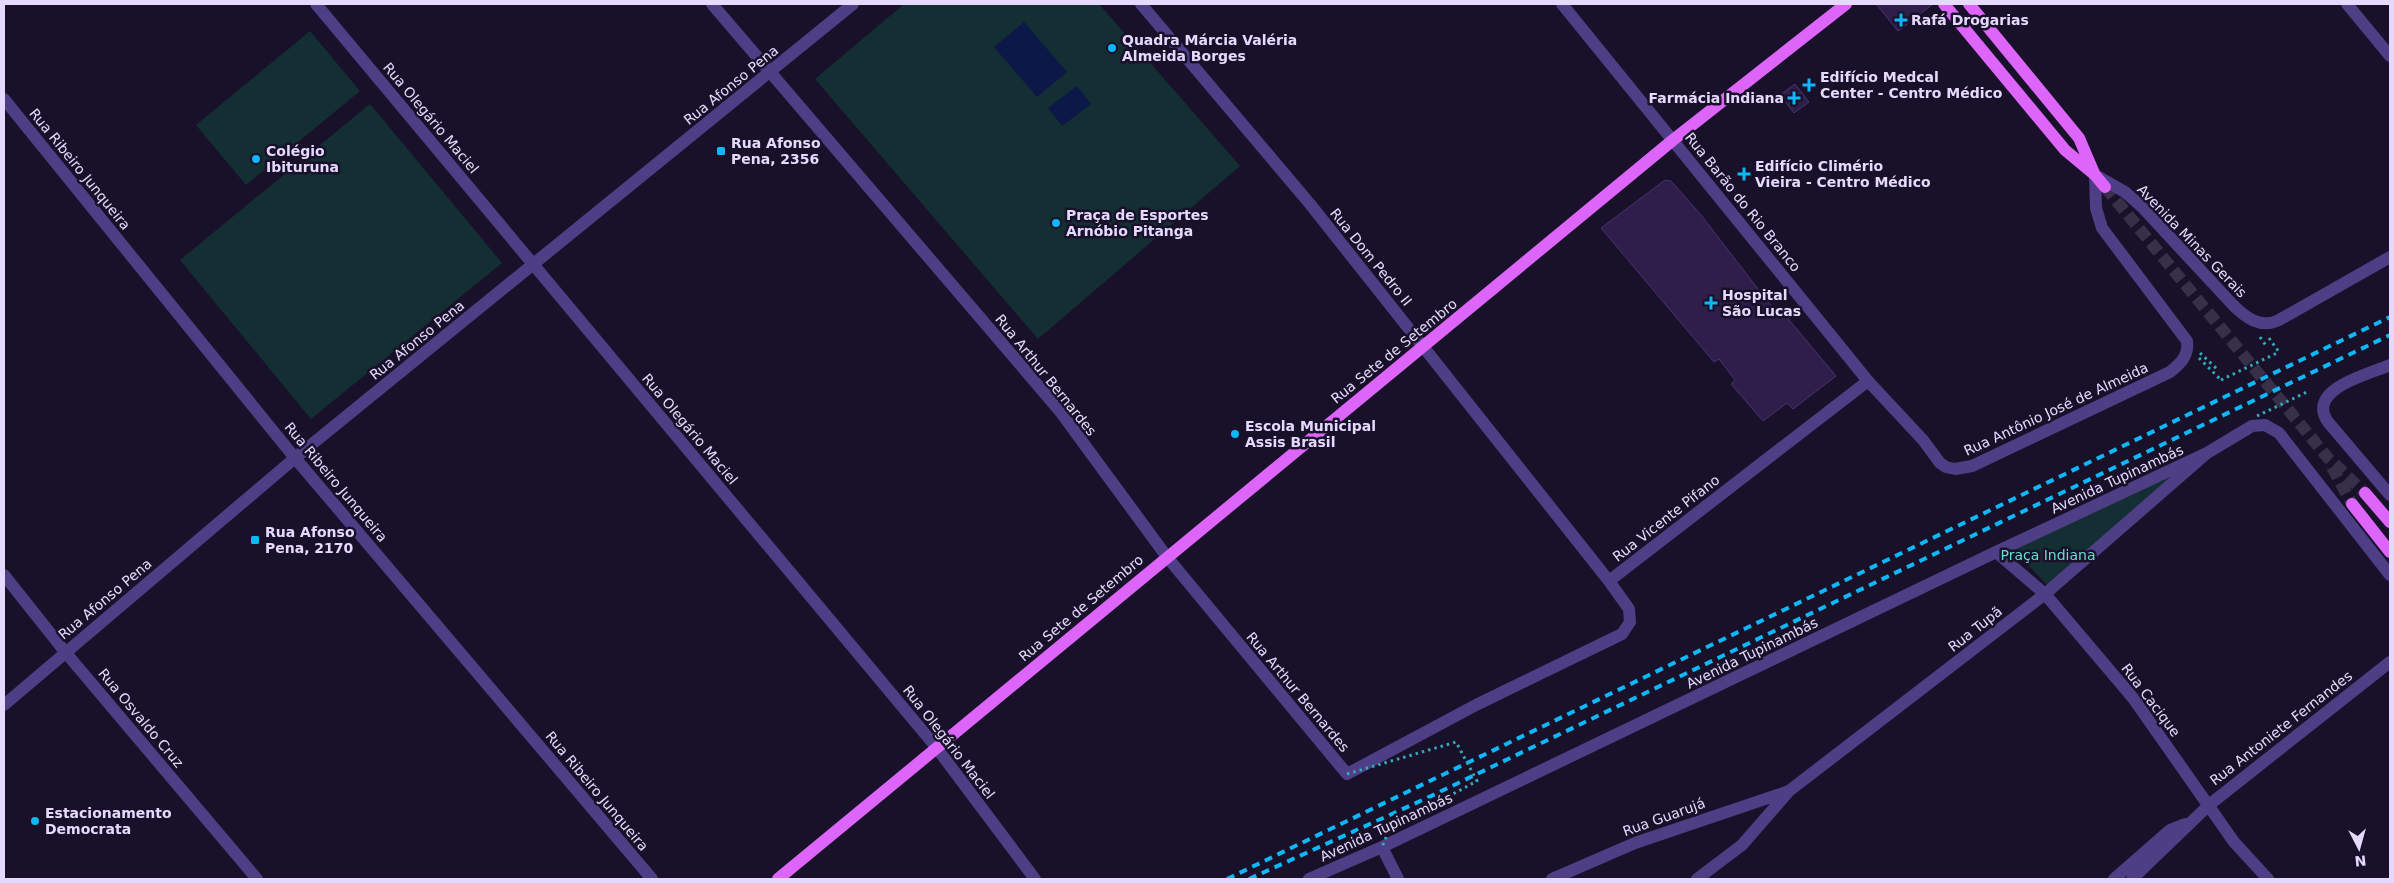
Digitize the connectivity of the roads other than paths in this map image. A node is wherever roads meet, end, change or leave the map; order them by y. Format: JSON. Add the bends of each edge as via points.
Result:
{"nodes":[{"id":1,"x":316,"y":4,"type":"edge"},
{"id":2,"x":712,"y":4,"type":"edge"},
{"id":3,"x":854,"y":4,"type":"edge"},
{"id":4,"x":1141,"y":4,"type":"edge"},
{"id":5,"x":1562,"y":4,"type":"edge"},
{"id":6,"x":1846,"y":4,"type":"edge"},
{"id":7,"x":1944,"y":4,"type":"edge"},
{"id":8,"x":1970,"y":4,"type":"edge"},
{"id":9,"x":2347,"y":4,"type":"edge"},
{"id":10,"x":2390,"y":56,"type":"edge"},
{"id":11,"x":771,"y":72,"type":"junction"},
{"id":12,"x":4,"y":99,"type":"edge"},
{"id":13,"x":1673,"y":140,"type":"junction"},
{"id":14,"x":2095,"y":175,"type":"junction"},
{"id":15,"x":2105,"y":187,"type":"tunnel mouth"},
{"id":16,"x":2390,"y":257,"type":"edge"},
{"id":17,"x":533,"y":265,"type":"junction"},
{"id":18,"x":1424,"y":347,"type":"junction"},
{"id":19,"x":2390,"y":365,"type":"edge"},
{"id":20,"x":1868,"y":381,"type":"junction"},
{"id":21,"x":1923,"y":440,"type":"joint"},
{"id":22,"x":2207,"y":453,"type":"junction"},
{"id":23,"x":295,"y":458,"type":"junction"},
{"id":24,"x":2365,"y":493,"type":"tunnel mouth"},
{"id":25,"x":2390,"y":496,"type":"edge"},
{"id":26,"x":2352,"y":504,"type":"tunnel mouth"},
{"id":27,"x":2390,"y":522,"type":"edge"},
{"id":28,"x":1996,"y":552,"type":"junction"},
{"id":29,"x":2390,"y":552,"type":"edge"},
{"id":30,"x":1167,"y":557,"type":"junction"},
{"id":31,"x":4,"y":574,"type":"edge"},
{"id":32,"x":2390,"y":576,"type":"edge"},
{"id":33,"x":1609,"y":581,"type":"junction"},
{"id":34,"x":2045,"y":594,"type":"junction"},
{"id":35,"x":66,"y":652,"type":"junction"},
{"id":36,"x":2390,"y":662,"type":"edge"},
{"id":37,"x":4,"y":705,"type":"edge"},
{"id":38,"x":936,"y":747,"type":"junction"},
{"id":39,"x":1347,"y":774,"type":"joint"},
{"id":40,"x":1789,"y":791,"type":"junction"},
{"id":41,"x":2209,"y":805,"type":"junction"},
{"id":42,"x":2192,"y":821,"type":"junction"},
{"id":43,"x":1382,"y":847,"type":"junction"},
{"id":44,"x":257,"y":879,"type":"edge"},
{"id":45,"x":652,"y":879,"type":"edge"},
{"id":46,"x":778,"y":879,"type":"edge"},
{"id":47,"x":1035,"y":879,"type":"edge"},
{"id":48,"x":1309,"y":879,"type":"edge"},
{"id":49,"x":1398,"y":879,"type":"edge"},
{"id":50,"x":1552,"y":879,"type":"edge"},
{"id":51,"x":1697,"y":879,"type":"edge"},
{"id":52,"x":2114,"y":879,"type":"edge"},
{"id":53,"x":2132,"y":879,"type":"edge"},
{"id":54,"x":2268,"y":879,"type":"edge"}],
"edges":[{"from":1,"to":17,"type":"street","name":"Rua Olegário Maciel"},
{"from":2,"to":11,"type":"street","name":"Rua Arthur Bernardes"},
{"from":3,"to":11,"type":"street","name":"Rua Afonso Pena"},
{"from":4,"to":18,"type":"street","name":"Rua Dom Pedro II","via":[[1310,204]]},
{"from":5,"to":13,"type":"street","name":"Rua Barão do Rio Branco"},
{"from":6,"to":13,"type":"main road","name":"Rua Sete de Setembro"},
{"from":7,"to":14,"type":"main road","name":"Avenida Minas Gerais","via":[[2065,150]]},
{"from":8,"to":14,"type":"main road","via":[[2079,138]]},
{"from":9,"to":10,"type":"street"},
{"from":11,"to":17,"type":"street","name":"Rua Afonso Pena"},
{"from":11,"to":30,"type":"street","name":"Rua Arthur Bernardes","via":[[1059,410]]},
{"from":12,"to":23,"type":"street","name":"Rua Ribeiro Junqueira"},
{"from":13,"to":18,"type":"main road","name":"Rua Sete de Setembro"},
{"from":13,"to":20,"type":"street","name":"Rua Barão do Rio Branco"},
{"from":14,"to":15,"type":"main road"},
{"from":14,"to":16,"type":"street","name":"Avenida Minas Gerais","via":[[2137,202],[2241,313],[2256,322],[2273,322]]},
{"from":14,"to":21,"type":"street","name":"Rua Antônio José de Almeida","via":[[2096,208],[2102,228],[2186,341],[2184,359],[2170,372],[1972,466],[1946,467],[1935,458]]},
{"from":17,"to":23,"type":"street","name":"Rua Afonso Pena"},
{"from":17,"to":38,"type":"street","name":"Rua Olegário Maciel"},
{"from":18,"to":30,"type":"main road","name":"Rua Sete de Setembro"},
{"from":18,"to":33,"type":"street","name":"Rua Dom Pedro II"},
{"from":19,"to":25,"type":"street","via":[[2333,390],[2325,398],[2322,408],[2328,422]]},
{"from":20,"to":21,"type":"street","name":"Rua Barão do Rio Branco"},
{"from":20,"to":33,"type":"street","name":"Rua Vicente Pifano"},
{"from":22,"to":28,"type":"street","name":"Avenida Tupinambás"},
{"from":22,"to":32,"type":"street","name":"Rua Tupã","via":[[2252,426],[2265,425],[2279,433]]},
{"from":22,"to":34,"type":"street","name":"Rua Tupã"},
{"from":23,"to":35,"type":"street","name":"Rua Afonso Pena"},
{"from":23,"to":45,"type":"street","name":"Rua Ribeiro Junqueira"},
{"from":24,"to":27,"type":"main road"},
{"from":26,"to":29,"type":"main road"},
{"from":28,"to":34,"type":"street","name":"Rua Cacique"},
{"from":28,"to":43,"type":"street","name":"Avenida Tupinambás"},
{"from":30,"to":38,"type":"main road","name":"Rua Sete de Setembro"},
{"from":30,"to":39,"type":"street","name":"Rua Arthur Bernardes"},
{"from":31,"to":35,"type":"street","name":"Rua Osvaldo Cruz"},
{"from":33,"to":39,"type":"street","name":"Rua Vicente Pifano","via":[[1629,608],[1630,622],[1622,634],[1476,705]]},
{"from":34,"to":40,"type":"street","name":"Rua Tupã"},
{"from":34,"to":41,"type":"street","name":"Rua Cacique","via":[[2133,698]]},
{"from":35,"to":37,"type":"street","name":"Rua Afonso Pena"},
{"from":35,"to":44,"type":"street","name":"Rua Osvaldo Cruz"},
{"from":36,"to":41,"type":"street","name":"Rua Antoniete Fernandes"},
{"from":38,"to":46,"type":"main road","name":"Rua Sete de Setembro"},
{"from":38,"to":47,"type":"street","name":"Rua Olegário Maciel"},
{"from":40,"to":50,"type":"street","name":"Rua Guarujá","via":[[1635,843]]},
{"from":40,"to":51,"type":"street","name":"Rua Tupã","via":[[1742,845]]},
{"from":41,"to":42,"type":"street","name":"Rua Antoniete Fernandes"},
{"from":41,"to":54,"type":"street","name":"Rua Cacique","via":[[2234,842]]},
{"from":42,"to":52,"type":"street","name":"Rua Antoniete Fernandes","via":[[2170,830]]},
{"from":42,"to":53,"type":"street","name":"Rua Antoniete Fernandes"},
{"from":43,"to":48,"type":"street","name":"Avenida Tupinambás"},
{"from":43,"to":49,"type":"street"}]}
